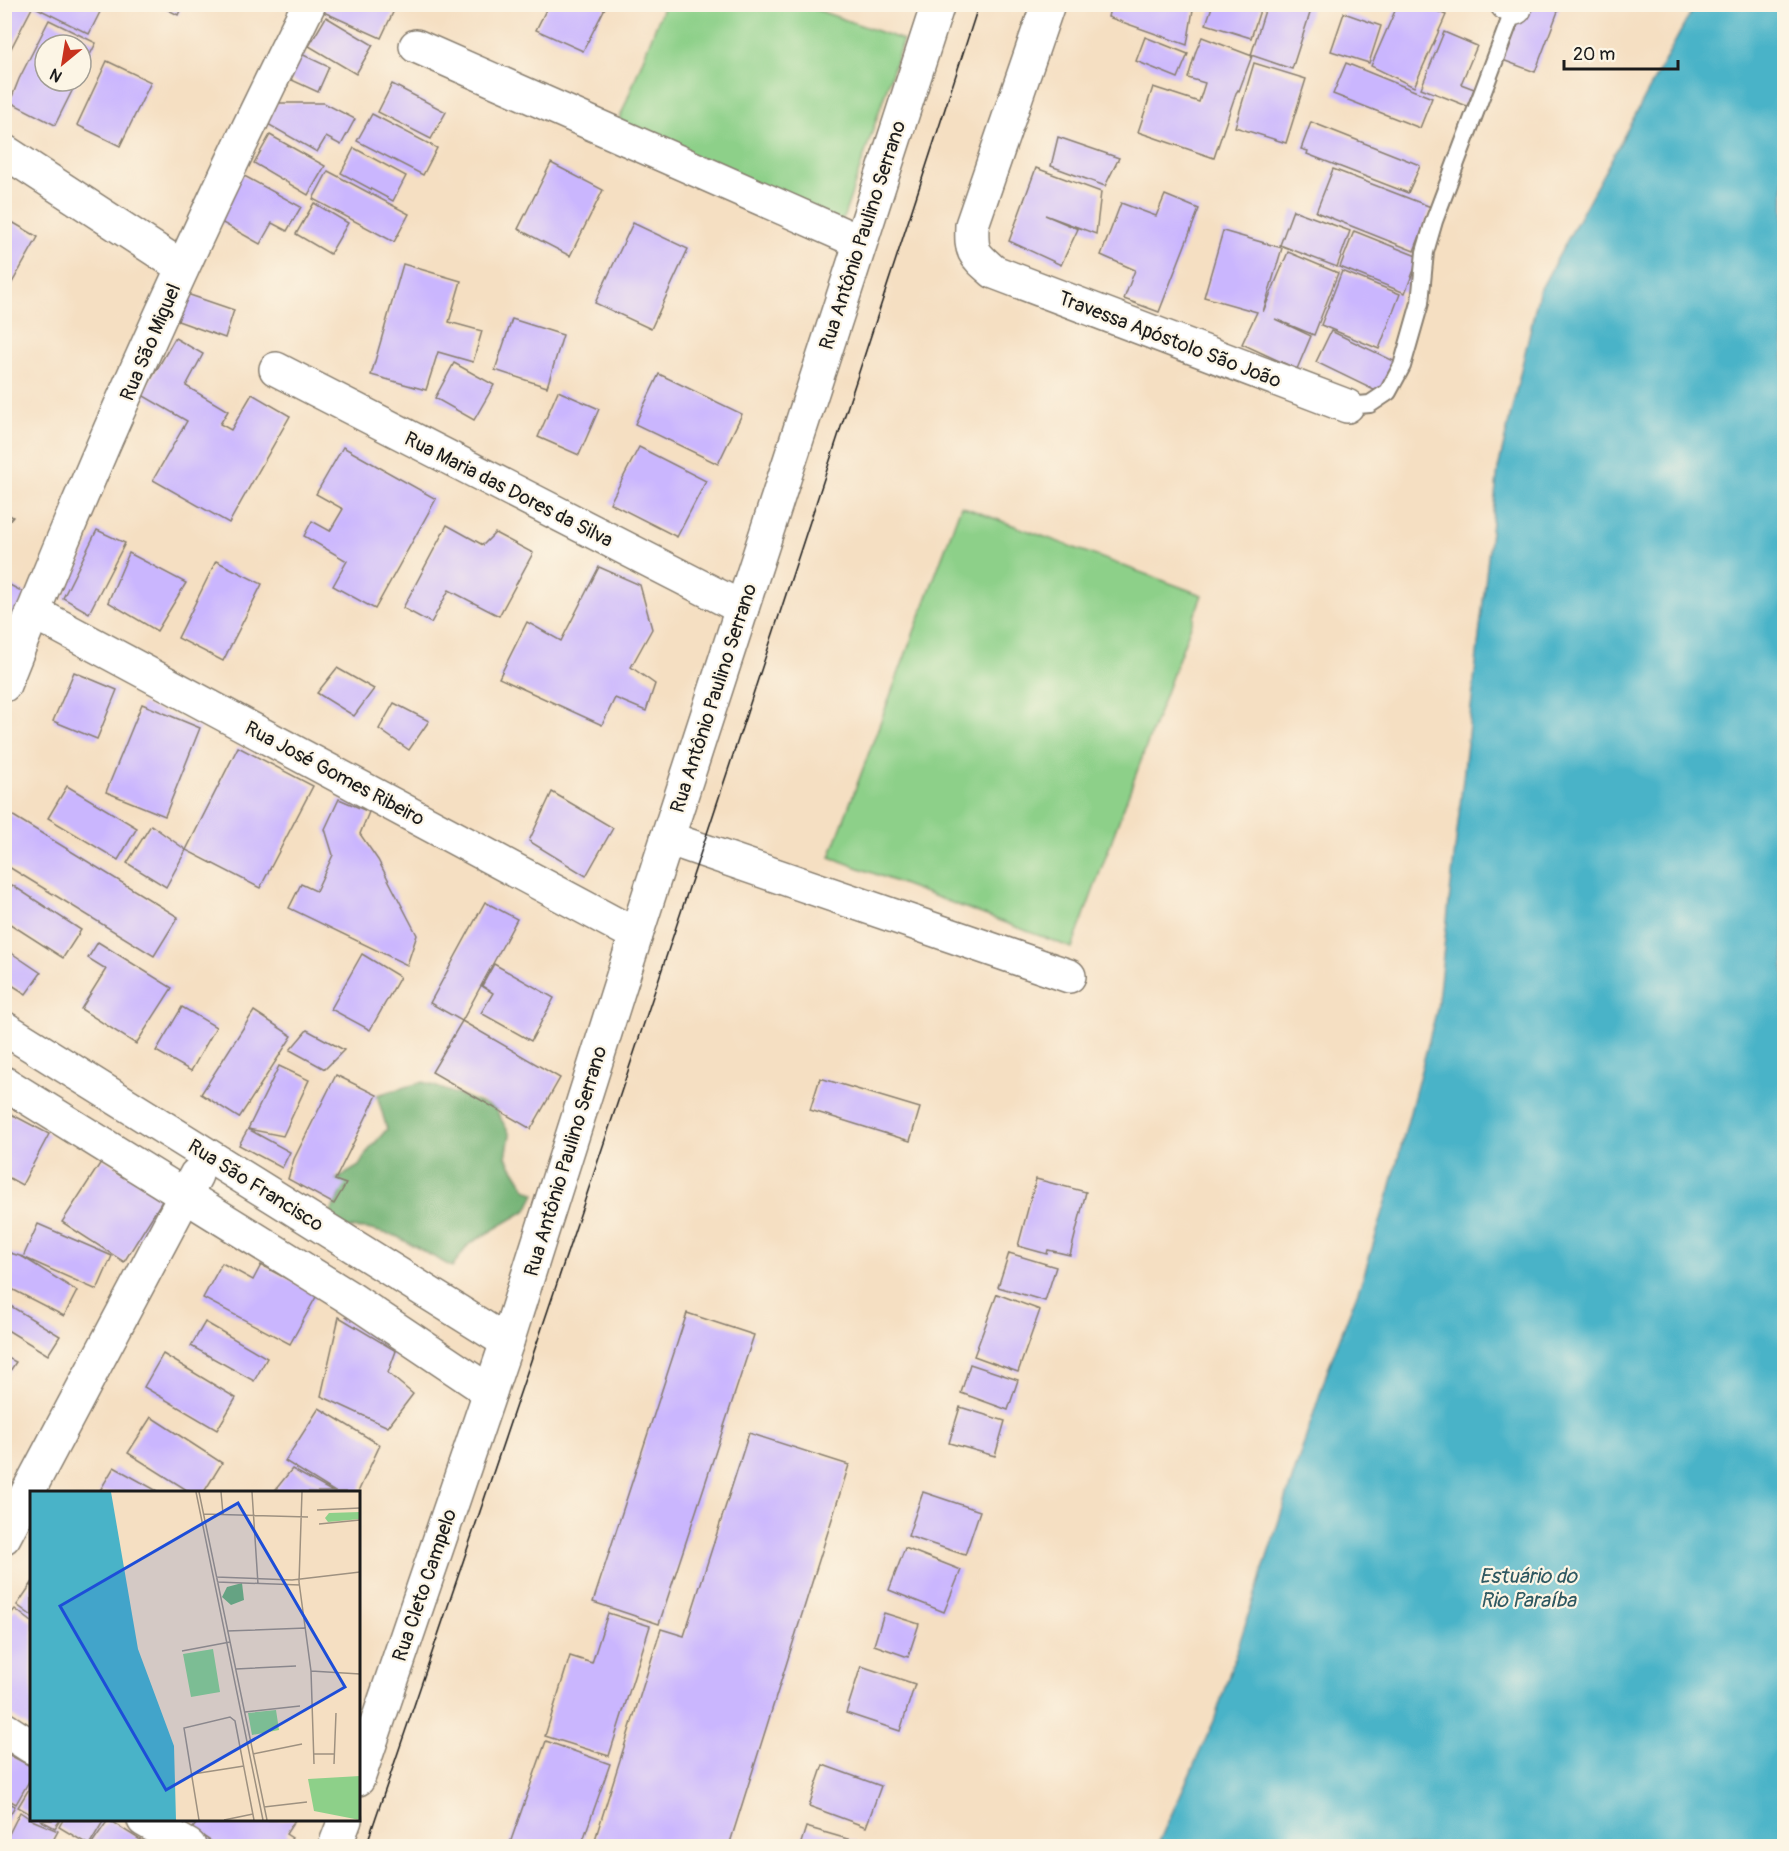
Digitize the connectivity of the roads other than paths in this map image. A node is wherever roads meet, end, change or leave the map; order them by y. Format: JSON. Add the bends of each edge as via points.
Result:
{"nodes":[{"id":1,"x":309,"y":4,"type":"edge"},
{"id":2,"x":938,"y":4,"type":"edge"},
{"id":3,"x":1048,"y":4,"type":"edge"},
{"id":4,"x":1513,"y":6,"type":"edge"},
{"id":5,"x":417,"y":46,"type":"dead end"},
{"id":6,"x":4,"y":151,"type":"edge"},
{"id":7,"x":860,"y":242,"type":"junction"},
{"id":8,"x":182,"y":267,"type":"junction"},
{"id":9,"x":276,"y":369,"type":"dead end"},
{"id":10,"x":1347,"y":406,"type":"joint"},
{"id":11,"x":742,"y":608,"type":"junction"},
{"id":12,"x":33,"y":612,"type":"junction"},
{"id":13,"x":4,"y":685,"type":"edge"},
{"id":14,"x":667,"y":838,"type":"junction"},
{"id":15,"x":636,"y":935,"type":"junction"},
{"id":16,"x":1070,"y":976,"type":"dead end"},
{"id":17,"x":4,"y":1028,"type":"edge"},
{"id":18,"x":4,"y":1083,"type":"edge"},
{"id":19,"x":206,"y":1155,"type":"junction"},
{"id":20,"x":185,"y":1194,"type":"junction"},
{"id":21,"x":507,"y":1342,"type":"junction"},
{"id":22,"x":490,"y":1392,"type":"junction"},
{"id":23,"x":4,"y":1537,"type":"edge"},
{"id":24,"x":4,"y":1729,"type":"edge"},
{"id":25,"x":30,"y":1746,"type":"edge"},
{"id":26,"x":360,"y":1773,"type":"edge"},
{"id":27,"x":345,"y":1821,"type":"edge"},
{"id":28,"x":335,"y":1846,"type":"edge"}],
"edges":[{"from":1,"to":8,"type":"street","name":"Rua São Miguel"},
{"from":2,"to":7,"type":"street","name":"Rua Antônio Paulino Serrano"},
{"from":3,"to":10,"type":"street","name":"Travessa Apóstolo São João","via":[[972,225],[975,256],[994,272]]},
{"from":4,"to":10,"type":"lane","via":[[1434,221],[1425,252],[1420,303],[1402,366],[1388,392],[1370,404]]},
{"from":5,"to":7,"type":"street"},
{"from":6,"to":8,"type":"street"},
{"from":7,"to":11,"type":"street","name":"Rua Antônio Paulino Serrano"},
{"from":8,"to":12,"type":"street","name":"Rua São Miguel"},
{"from":9,"to":11,"type":"street","name":"Rua Maria das Dores da Silva"},
{"from":11,"to":14,"type":"street","name":"Rua Antônio Paulino Serrano"},
{"from":12,"to":13,"type":"street","name":"Rua São Miguel"},
{"from":12,"to":15,"type":"street","name":"Rua José Gomes Ribeiro"},
{"from":14,"to":15,"type":"street","name":"Rua Antônio Paulino Serrano"},
{"from":14,"to":16,"type":"street"},
{"from":15,"to":21,"type":"street","name":"Rua Antônio Paulino Serrano"},
{"from":17,"to":19,"type":"street","name":"Rua São Francisco"},
{"from":18,"to":20,"type":"street"},
{"from":19,"to":20,"type":"street"},
{"from":19,"to":21,"type":"street","name":"Rua São Francisco"},
{"from":20,"to":22,"type":"street"},
{"from":20,"to":23,"type":"street"},
{"from":21,"to":22,"type":"street","name":"Rua Antônio Paulino Serrano"},
{"from":22,"to":26,"type":"street","name":"Rua Cleto Campelo"},
{"from":24,"to":25,"type":"street"},
{"from":27,"to":28,"type":"street"}]}
